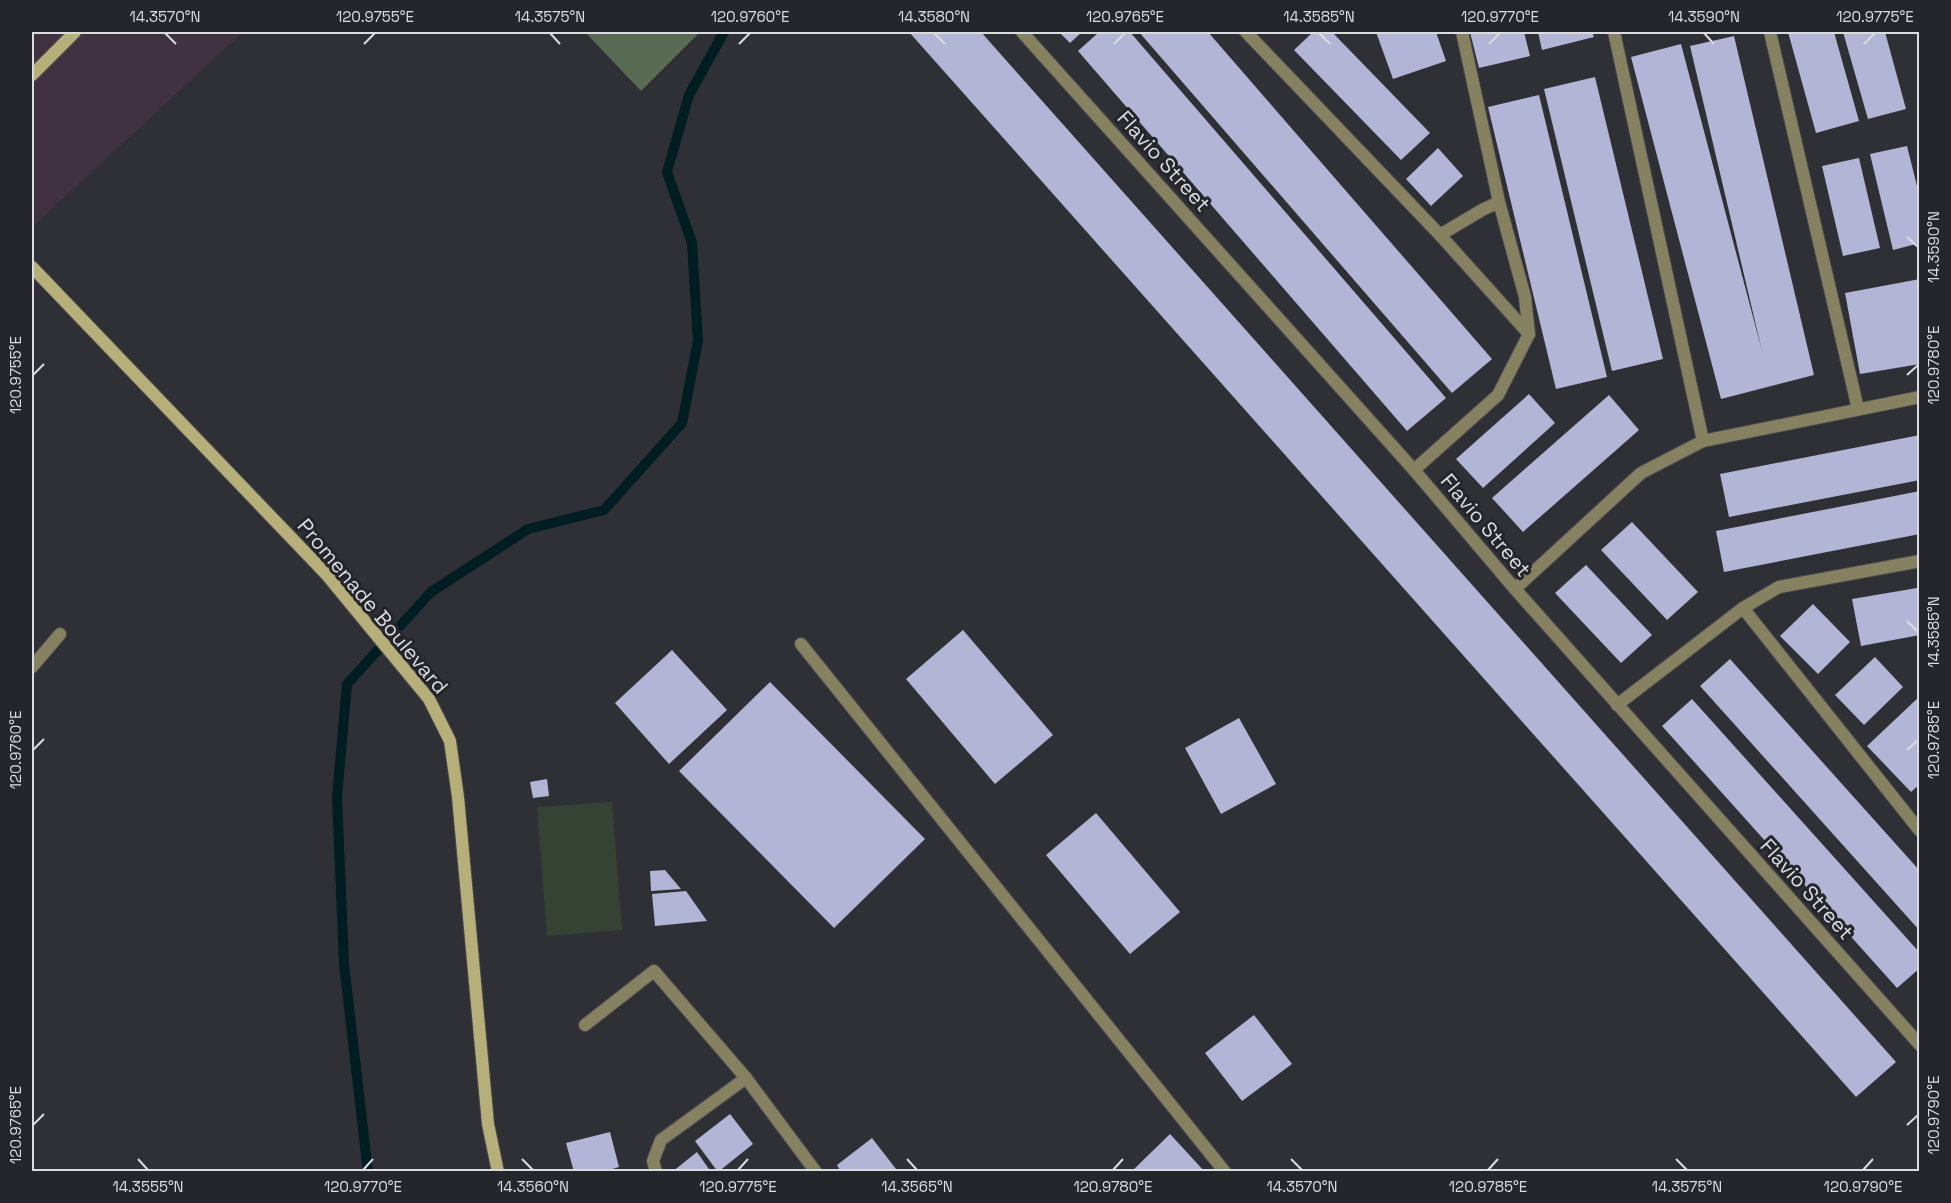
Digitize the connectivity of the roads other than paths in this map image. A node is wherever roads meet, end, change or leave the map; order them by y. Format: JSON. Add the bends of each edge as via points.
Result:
{"nodes":[{"id":1,"x":75,"y":32,"type":"edge"},
{"id":2,"x":1022,"y":32,"type":"edge"},
{"id":3,"x":1246,"y":32,"type":"edge"},
{"id":4,"x":1462,"y":32,"type":"edge"},
{"id":5,"x":1614,"y":32,"type":"edge"},
{"id":6,"x":1770,"y":32,"type":"edge"},
{"id":7,"x":32,"y":75,"type":"edge"},
{"id":8,"x":1499,"y":202,"type":"junction"},
{"id":9,"x":1440,"y":235,"type":"junction"},
{"id":10,"x":32,"y":267,"type":"edge"},
{"id":11,"x":1528,"y":334,"type":"junction"},
{"id":12,"x":1920,"y":397,"type":"edge"},
{"id":13,"x":1858,"y":409,"type":"junction"},
{"id":14,"x":1703,"y":441,"type":"junction"},
{"id":15,"x":1414,"y":470,"type":"junction"},
{"id":16,"x":1920,"y":561,"type":"edge"},
{"id":17,"x":1515,"y":589,"type":"junction"},
{"id":18,"x":1743,"y":608,"type":"junction"},
{"id":19,"x":60,"y":634,"type":"dead end"},
{"id":20,"x":801,"y":644,"type":"dead end"},
{"id":21,"x":32,"y":668,"type":"edge"},
{"id":22,"x":1617,"y":705,"type":"junction"},
{"id":23,"x":1920,"y":831,"type":"edge"},
{"id":24,"x":585,"y":1025,"type":"dead end"},
{"id":25,"x":1920,"y":1045,"type":"edge"},
{"id":26,"x":746,"y":1078,"type":"junction"},
{"id":27,"x":498,"y":1172,"type":"edge"},
{"id":28,"x":656,"y":1172,"type":"edge"},
{"id":29,"x":816,"y":1172,"type":"edge"},
{"id":30,"x":1225,"y":1172,"type":"edge"}],
"edges":[{"from":1,"to":7,"type":"main road"},
{"from":2,"to":15,"type":"street","name":"Flavio Street"},
{"from":3,"to":9,"type":"street"},
{"from":4,"to":8,"type":"street"},
{"from":5,"to":14,"type":"street"},
{"from":6,"to":13,"type":"street"},
{"from":8,"to":9,"type":"street"},
{"from":8,"to":11,"type":"street","via":[[1525,297]]},
{"from":9,"to":11,"type":"street"},
{"from":10,"to":27,"type":"main road","name":"Promenade Boulevard","via":[[326,574],[429,699],[450,741],[488,1124]]},
{"from":11,"to":15,"type":"street","via":[[1498,395]]},
{"from":12,"to":13,"type":"street"},
{"from":13,"to":14,"type":"street"},
{"from":14,"to":17,"type":"street","via":[[1641,473]]},
{"from":15,"to":17,"type":"street","name":"Flavio Street"},
{"from":16,"to":18,"type":"street","via":[[1779,586]]},
{"from":17,"to":22,"type":"street","name":"Flavio Street"},
{"from":18,"to":22,"type":"street"},
{"from":18,"to":23,"type":"street"},
{"from":19,"to":21,"type":"street"},
{"from":20,"to":30,"type":"street"},
{"from":22,"to":25,"type":"street","name":"Flavio Street"},
{"from":24,"to":26,"type":"street","via":[[654,971]]},
{"from":26,"to":28,"type":"street","via":[[661,1140],[653,1161]]},
{"from":26,"to":29,"type":"street"}]}
